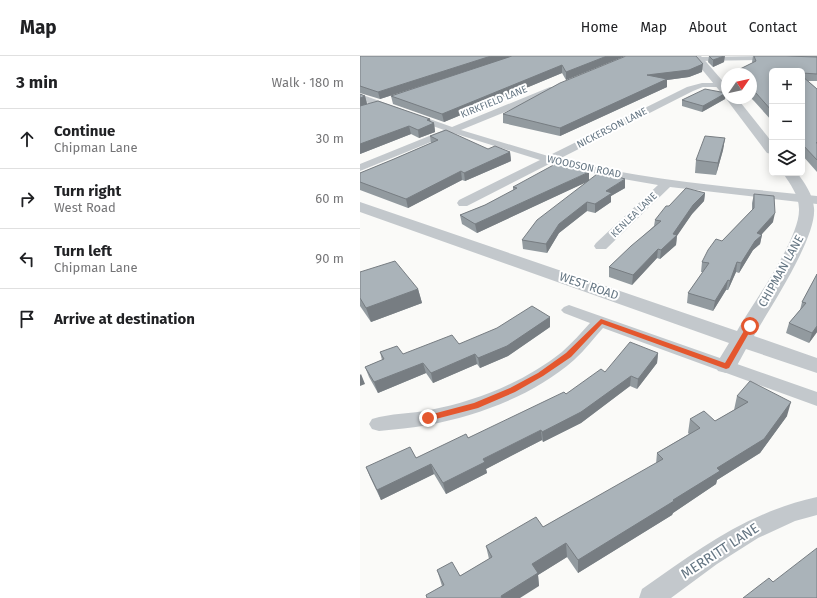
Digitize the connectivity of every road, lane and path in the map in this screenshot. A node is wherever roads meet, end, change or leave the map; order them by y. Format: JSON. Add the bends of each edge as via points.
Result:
{"nodes":[{"id":1,"x":697,"y":58,"type":"edge"},
{"id":2,"x":817,"y":61,"type":"edge"},
{"id":3,"x":562,"y":86,"type":"edge"},
{"id":4,"x":721,"y":86,"type":"edge"},
{"id":5,"x":721,"y":88,"type":"edge"},
{"id":6,"x":360,"y":97,"type":"edge"},
{"id":7,"x":395,"y":100,"type":"edge"},
{"id":8,"x":380,"y":104,"type":"junction"},
{"id":9,"x":736,"y":104,"type":"edge"},
{"id":10,"x":367,"y":109,"type":"edge"},
{"id":11,"x":453,"y":130,"type":"junction"},
{"id":12,"x":769,"y":146,"type":"edge"},
{"id":13,"x":548,"y":160,"type":"junction"},
{"id":14,"x":360,"y":168,"type":"edge"},
{"id":15,"x":792,"y":176,"type":"edge"},
{"id":16,"x":666,"y":184,"type":"junction"},
{"id":17,"x":811,"y":199,"type":"edge"},
{"id":18,"x":463,"y":203,"type":"dead end"},
{"id":19,"x":360,"y":207,"type":"edge"},
{"id":20,"x":602,"y":246,"type":"dead end"},
{"id":21,"x":570,"y":310,"type":"dead end"},
{"id":22,"x":601,"y":321,"type":"junction"},
{"id":23,"x":741,"y":340,"type":"junction"},
{"id":24,"x":726,"y":366,"type":"junction"},
{"id":25,"x":817,"y":366,"type":"edge"},
{"id":26,"x":817,"y":399,"type":"edge"},
{"id":27,"x":379,"y":424,"type":"dead end"},
{"id":28,"x":817,"y":506,"type":"edge"},
{"id":29,"x":651,"y":598,"type":"edge"}],
"edges":[{"from":1,"to":2,"type":"street"},
{"from":1,"to":4,"type":"street"},
{"from":3,"to":11,"type":"street","name":"KIRKFIELD LANE"},
{"from":5,"to":13,"type":"street","name":"NICKERSON LANE","via":[[702,85],[690,89]]},
{"from":6,"to":8,"type":"street","name":"WOODSON ROAD"},
{"from":7,"to":8,"type":"street"},
{"from":8,"to":10,"type":"street"},
{"from":8,"to":11,"type":"street","name":"WOODSON ROAD"},
{"from":9,"to":12,"type":"street"},
{"from":11,"to":13,"type":"street","name":"WOODSON ROAD"},
{"from":11,"to":14,"type":"street","name":"KIRKFIELD LANE"},
{"from":13,"to":16,"type":"street","name":"WOODSON ROAD"},
{"from":13,"to":18,"type":"street","name":"NICKERSON LANE"},
{"from":15,"to":17,"type":"street","name":"CHIPMAN LANE"},
{"from":16,"to":17,"type":"street","name":"WOODSON ROAD"},
{"from":16,"to":20,"type":"street","name":"KENLEA LANE"},
{"from":17,"to":23,"type":"street","name":"CHIPMAN LANE","via":[[805,226],[796,247]]},
{"from":19,"to":23,"type":"street","name":"WEST ROAD"},
{"from":21,"to":22,"type":"street"},
{"from":22,"to":24,"type":"street"},
{"from":22,"to":27,"type":"street","via":[[569,355],[541,375],[513,390],[476,406],[428,418]]},
{"from":23,"to":24,"type":"street","name":"CHIPMAN LANE"},
{"from":23,"to":25,"type":"street","name":"WEST ROAD"},
{"from":24,"to":26,"type":"street"},
{"from":28,"to":29,"type":"street","name":"MERRITT LANE","via":[[775,518],[746,532]]}]}
